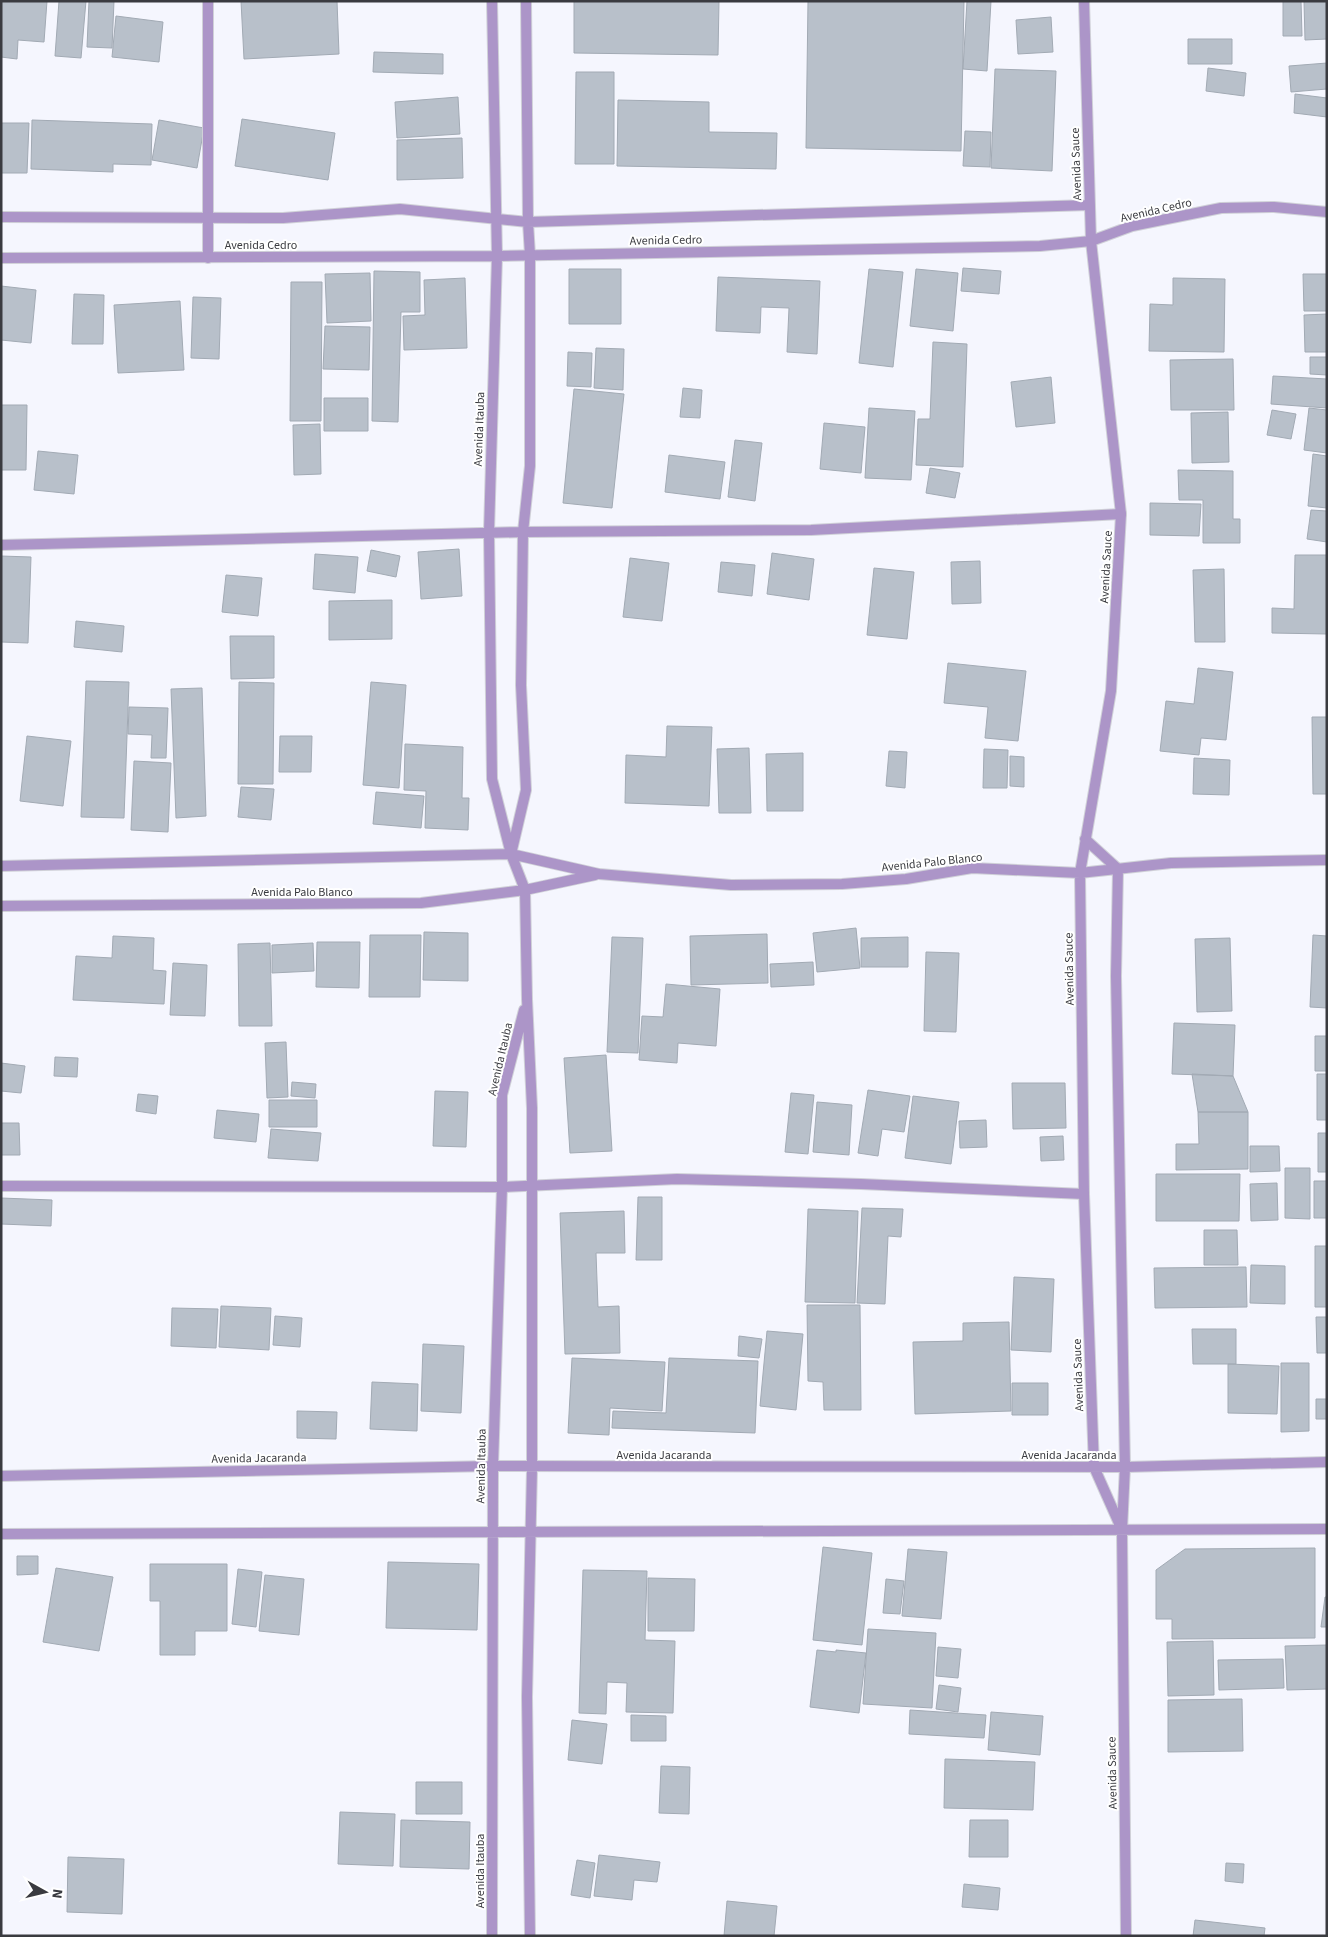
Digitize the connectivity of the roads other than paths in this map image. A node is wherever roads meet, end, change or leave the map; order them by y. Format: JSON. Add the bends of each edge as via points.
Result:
{"nodes":[{"id":1,"x":208,"y":1,"type":"edge"},
{"id":2,"x":492,"y":1,"type":"edge"},
{"id":3,"x":526,"y":1,"type":"edge"},
{"id":4,"x":1084,"y":1,"type":"edge"},
{"id":5,"x":1090,"y":204,"type":"junction"},
{"id":6,"x":1327,"y":212,"type":"edge"},
{"id":7,"x":1,"y":217,"type":"edge"},
{"id":8,"x":208,"y":217,"type":"junction"},
{"id":9,"x":496,"y":219,"type":"junction"},
{"id":10,"x":528,"y":222,"type":"junction"},
{"id":11,"x":1091,"y":241,"type":"junction"},
{"id":12,"x":530,"y":255,"type":"junction"},
{"id":13,"x":497,"y":256,"type":"junction"},
{"id":14,"x":1,"y":258,"type":"edge"},
{"id":15,"x":208,"y":258,"type":"junction"},
{"id":16,"x":1121,"y":514,"type":"junction"},
{"id":17,"x":489,"y":532,"type":"junction"},
{"id":18,"x":523,"y":532,"type":"junction"},
{"id":19,"x":1,"y":545,"type":"edge"},
{"id":20,"x":1085,"y":839,"type":"junction"},
{"id":21,"x":511,"y":854,"type":"junction"},
{"id":22,"x":1327,"y":860,"type":"edge"},
{"id":23,"x":1,"y":866,"type":"edge"},
{"id":24,"x":1118,"y":869,"type":"junction"},
{"id":25,"x":1080,"y":873,"type":"junction"},
{"id":26,"x":599,"y":874,"type":"junction"},
{"id":27,"x":525,"y":890,"type":"junction"},
{"id":28,"x":1,"y":906,"type":"edge"},
{"id":29,"x":527,"y":999,"type":"junction"},
{"id":30,"x":533,"y":1185,"type":"junction"},
{"id":31,"x":1,"y":1186,"type":"edge"},
{"id":32,"x":502,"y":1187,"type":"junction"},
{"id":33,"x":1084,"y":1194,"type":"junction"},
{"id":34,"x":1327,"y":1462,"type":"edge"},
{"id":35,"x":492,"y":1466,"type":"junction"},
{"id":36,"x":1094,"y":1467,"type":"junction"},
{"id":37,"x":1125,"y":1467,"type":"junction"},
{"id":38,"x":532,"y":1468,"type":"junction"},
{"id":39,"x":1,"y":1476,"type":"edge"},
{"id":40,"x":1327,"y":1529,"type":"edge"},
{"id":41,"x":1122,"y":1530,"type":"junction"},
{"id":42,"x":493,"y":1531,"type":"junction"},
{"id":43,"x":530,"y":1533,"type":"junction"},
{"id":44,"x":1,"y":1534,"type":"edge"},
{"id":45,"x":492,"y":1936,"type":"edge"},
{"id":46,"x":530,"y":1936,"type":"edge"},
{"id":47,"x":1126,"y":1936,"type":"edge"}],
"edges":[{"from":1,"to":8,"type":"street"},
{"from":2,"to":9,"type":"street","name":"Avenida Itauba"},
{"from":3,"to":10,"type":"street"},
{"from":4,"to":5,"type":"street","name":"Avenida Sauce"},
{"from":5,"to":10,"type":"street","name":"Avenida Cedro"},
{"from":5,"to":11,"type":"street","name":"Avenida Sauce"},
{"from":6,"to":11,"type":"street","name":"Avenida Cedro","via":[[1274,206],[1221,208],[1132,226]]},
{"from":7,"to":8,"type":"street","name":"Avenida Cedro"},
{"from":8,"to":9,"type":"street","name":"Avenida Cedro","via":[[283,218],[400,209]]},
{"from":8,"to":15,"type":"street"},
{"from":9,"to":10,"type":"street","name":"Avenida Cedro"},
{"from":9,"to":13,"type":"street","name":"Avenida Itauba"},
{"from":10,"to":12,"type":"street"},
{"from":11,"to":12,"type":"street","name":"Avenida Cedro","via":[[1040,246]]},
{"from":11,"to":16,"type":"street","name":"Avenida Sauce"},
{"from":12,"to":13,"type":"street","name":"Avenida Cedro"},
{"from":12,"to":18,"type":"street","via":[[530,466]]},
{"from":13,"to":15,"type":"street","name":"Avenida Cedro"},
{"from":13,"to":17,"type":"street","name":"Avenida Itauba"},
{"from":14,"to":15,"type":"street","name":"Avenida Cedro"},
{"from":16,"to":18,"type":"street","via":[[811,530]]},
{"from":16,"to":20,"type":"street","name":"Avenida Sauce","via":[[1111,691]]},
{"from":17,"to":18,"type":"street"},
{"from":17,"to":19,"type":"street"},
{"from":17,"to":21,"type":"street","name":"Avenida Itauba","via":[[492,779]]},
{"from":18,"to":21,"type":"street","via":[[521,685],[526,790]]},
{"from":20,"to":24,"type":"street"},
{"from":20,"to":25,"type":"street","name":"Avenida Sauce"},
{"from":21,"to":23,"type":"street","name":"Avenida Palo Blanco"},
{"from":21,"to":26,"type":"street","name":"Avenida Palo Blanco"},
{"from":21,"to":27,"type":"street","name":"Avenida Itauba"},
{"from":22,"to":24,"type":"street","name":"Avenida Palo Blanco","via":[[1171,864]]},
{"from":24,"to":25,"type":"street","name":"Avenida Palo Blanco"},
{"from":24,"to":37,"type":"street","via":[[1116,976]]},
{"from":25,"to":26,"type":"street","name":"Avenida Palo Blanco","via":[[972,868],[906,879],[842,884],[731,885]]},
{"from":25,"to":33,"type":"street","name":"Avenida Sauce"},
{"from":26,"to":27,"type":"street","name":"Avenida Palo Blanco"},
{"from":27,"to":28,"type":"street","name":"Avenida Palo Blanco","via":[[421,903]]},
{"from":27,"to":29,"type":"street","name":"Avenida Itauba"},
{"from":29,"to":30,"type":"street","name":"Avenida Itauba"},
{"from":29,"to":32,"type":"street","name":"Avenida Itauba","via":[[502,1095]]},
{"from":30,"to":32,"type":"street"},
{"from":30,"to":33,"type":"street","via":[[677,1179]]},
{"from":30,"to":38,"type":"street","name":"Avenida Itauba"},
{"from":31,"to":32,"type":"street"},
{"from":32,"to":35,"type":"street","name":"Avenida Itauba"},
{"from":33,"to":36,"type":"street","name":"Avenida Sauce"},
{"from":34,"to":37,"type":"street","name":"Avenida Jacaranda"},
{"from":35,"to":38,"type":"street","name":"Avenida Jacaranda"},
{"from":35,"to":39,"type":"street","name":"Avenida Jacaranda"},
{"from":35,"to":42,"type":"street","name":"Avenida Itauba"},
{"from":36,"to":37,"type":"street","name":"Avenida Jacaranda"},
{"from":36,"to":38,"type":"street","name":"Avenida Jacaranda"},
{"from":36,"to":41,"type":"street","name":"Avenida Sauce"},
{"from":37,"to":41,"type":"street"},
{"from":38,"to":43,"type":"street","name":"Avenida Itauba"},
{"from":40,"to":41,"type":"street"},
{"from":41,"to":43,"type":"street"},
{"from":41,"to":47,"type":"street","name":"Avenida Sauce"},
{"from":42,"to":43,"type":"street"},
{"from":42,"to":44,"type":"street"},
{"from":42,"to":45,"type":"street","name":"Avenida Itauba"},
{"from":43,"to":46,"type":"street","name":"Avenida Itauba","via":[[527,1697]]}]}
